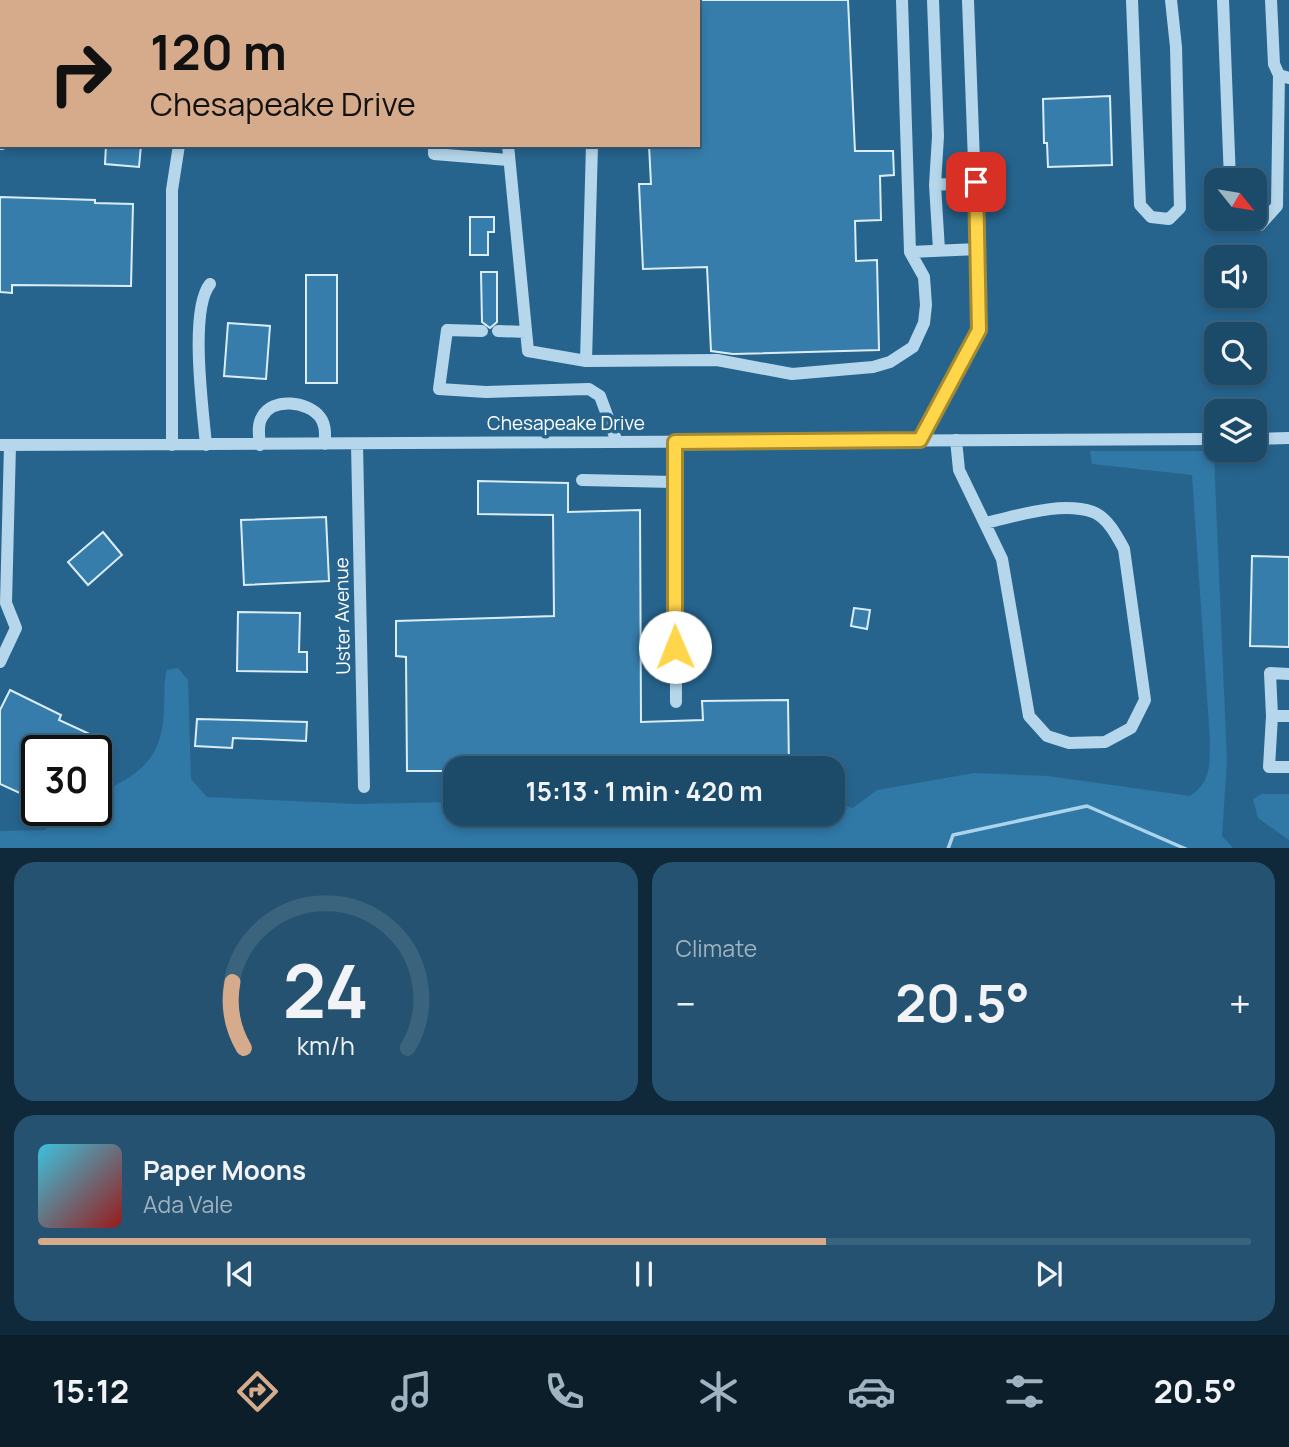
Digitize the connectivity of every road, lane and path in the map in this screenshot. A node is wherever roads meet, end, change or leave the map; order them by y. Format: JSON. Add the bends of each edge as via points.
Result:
{"nodes":[{"id":1,"x":902,"y":0,"type":"edge"},
{"id":2,"x":933,"y":0,"type":"edge"},
{"id":3,"x":968,"y":0,"type":"edge"},
{"id":4,"x":1132,"y":0,"type":"edge"},
{"id":5,"x":1171,"y":0,"type":"edge"},
{"id":6,"x":1223,"y":0,"type":"edge"},
{"id":7,"x":1271,"y":0,"type":"edge"},
{"id":8,"x":1284,"y":76,"type":"edge"},
{"id":9,"x":179,"y":147,"type":"edge"},
{"id":10,"x":434,"y":147,"type":"edge"},
{"id":11,"x":508,"y":147,"type":"edge"},
{"id":12,"x":592,"y":147,"type":"edge"},
{"id":13,"x":508,"y":160,"type":"junction"},
{"id":14,"x":1230,"y":168,"type":"edge"},
{"id":15,"x":976,"y":182,"type":"junction"},
{"id":16,"x":935,"y":185,"type":"junction"},
{"id":17,"x":1267,"y":217,"type":"edge"},
{"id":18,"x":978,"y":248,"type":"junction"},
{"id":19,"x":939,"y":250,"type":"junction"},
{"id":20,"x":910,"y":252,"type":"junction"},
{"id":21,"x":210,"y":284,"type":"dead end"},
{"id":22,"x":482,"y":331,"type":"dead end"},
{"id":23,"x":498,"y":331,"type":"dead end"},
{"id":24,"x":526,"y":332,"type":"junction"},
{"id":25,"x":586,"y":361,"type":"junction"},
{"id":26,"x":1289,"y":438,"type":"edge"},
{"id":27,"x":1204,"y":439,"type":"edge"},
{"id":28,"x":1267,"y":439,"type":"edge"},
{"id":29,"x":920,"y":440,"type":"junction"},
{"id":30,"x":956,"y":440,"type":"junction"},
{"id":31,"x":617,"y":442,"type":"junction"},
{"id":32,"x":675,"y":442,"type":"junction"},
{"id":33,"x":326,"y":444,"type":"junction"},
{"id":34,"x":358,"y":444,"type":"junction"},
{"id":35,"x":5,"y":445,"type":"edge"},
{"id":36,"x":172,"y":445,"type":"junction"},
{"id":37,"x":205,"y":445,"type":"junction"},
{"id":38,"x":260,"y":445,"type":"junction"},
{"id":39,"x":582,"y":480,"type":"dead end"},
{"id":40,"x":674,"y":482,"type":"junction"},
{"id":41,"x":4,"y":488,"type":"edge"},
{"id":42,"x":985,"y":523,"type":"junction"},
{"id":43,"x":0,"y":662,"type":"edge"},
{"id":44,"x":1289,"y":674,"type":"edge"},
{"id":45,"x":676,"y":702,"type":"dead end"},
{"id":46,"x":1272,"y":716,"type":"junction"},
{"id":47,"x":1289,"y":716,"type":"edge"},
{"id":48,"x":1289,"y":767,"type":"edge"},
{"id":49,"x":364,"y":787,"type":"dead end"}],
"edges":[{"from":1,"to":20,"type":"street"},
{"from":2,"to":16,"type":"street","via":[[939,136]]},
{"from":3,"to":15,"type":"street"},
{"from":4,"to":5,"type":"street","via":[[1140,205],[1151,217],[1170,219],[1180,208]]},
{"from":6,"to":14,"type":"street"},
{"from":7,"to":8,"type":"street","via":[[1273,64]]},
{"from":8,"to":17,"type":"street","via":[[1277,206]]},
{"from":9,"to":36,"type":"street","via":[[172,190]]},
{"from":10,"to":13,"type":"street","via":[[434,154]]},
{"from":11,"to":13,"type":"street"},
{"from":12,"to":25,"type":"street"},
{"from":13,"to":24,"type":"street"},
{"from":15,"to":16,"type":"street"},
{"from":15,"to":18,"type":"street"},
{"from":16,"to":19,"type":"street"},
{"from":18,"to":19,"type":"street"},
{"from":18,"to":29,"type":"street","via":[[979,330]]},
{"from":19,"to":20,"type":"street"},
{"from":20,"to":25,"type":"street","via":[[923,278],[924,323],[913,347],[890,362],[792,374],[718,360]]},
{"from":21,"to":37,"type":"street","via":[[200,325],[199,386]]},
{"from":22,"to":31,"type":"street","via":[[447,330],[439,389],[589,389],[600,396]]},
{"from":23,"to":24,"type":"street"},
{"from":24,"to":25,"type":"street","via":[[527,351]]},
{"from":26,"to":28,"type":"street"},
{"from":27,"to":30,"type":"street","name":"Chesapeake Drive"},
{"from":29,"to":30,"type":"street","name":"Chesapeake Drive"},
{"from":29,"to":32,"type":"street","name":"Chesapeake Drive"},
{"from":30,"to":42,"type":"street","via":[[959,470]]},
{"from":31,"to":32,"type":"street","name":"Chesapeake Drive"},
{"from":31,"to":34,"type":"street","name":"Chesapeake Drive"},
{"from":32,"to":40,"type":"street"},
{"from":33,"to":34,"type":"street","name":"Chesapeake Drive"},
{"from":33,"to":38,"type":"street","name":"Chesapeake Drive"},
{"from":33,"to":38,"type":"street","via":[[320,417],[295,404],[274,406],[263,415]]},
{"from":34,"to":49,"type":"street","name":"Uster Avenue"},
{"from":35,"to":36,"type":"street","name":"Chesapeake Drive"},
{"from":35,"to":41,"type":"street"},
{"from":36,"to":37,"type":"street","name":"Chesapeake Drive"},
{"from":37,"to":38,"type":"street","name":"Chesapeake Drive"},
{"from":39,"to":40,"type":"street"},
{"from":40,"to":45,"type":"street"},
{"from":41,"to":43,"type":"street","via":[[6,603],[16,628]]},
{"from":42,"to":42,"type":"street","via":[[1002,559],[1029,716],[1047,736],[1069,743],[1105,742],[1131,728],[1144,700],[1124,549],[1116,532],[1095,513],[1064,508]]},
{"from":44,"to":46,"type":"street","via":[[1270,673]]},
{"from":46,"to":47,"type":"street"},
{"from":46,"to":48,"type":"street","via":[[1269,767]]}]}
